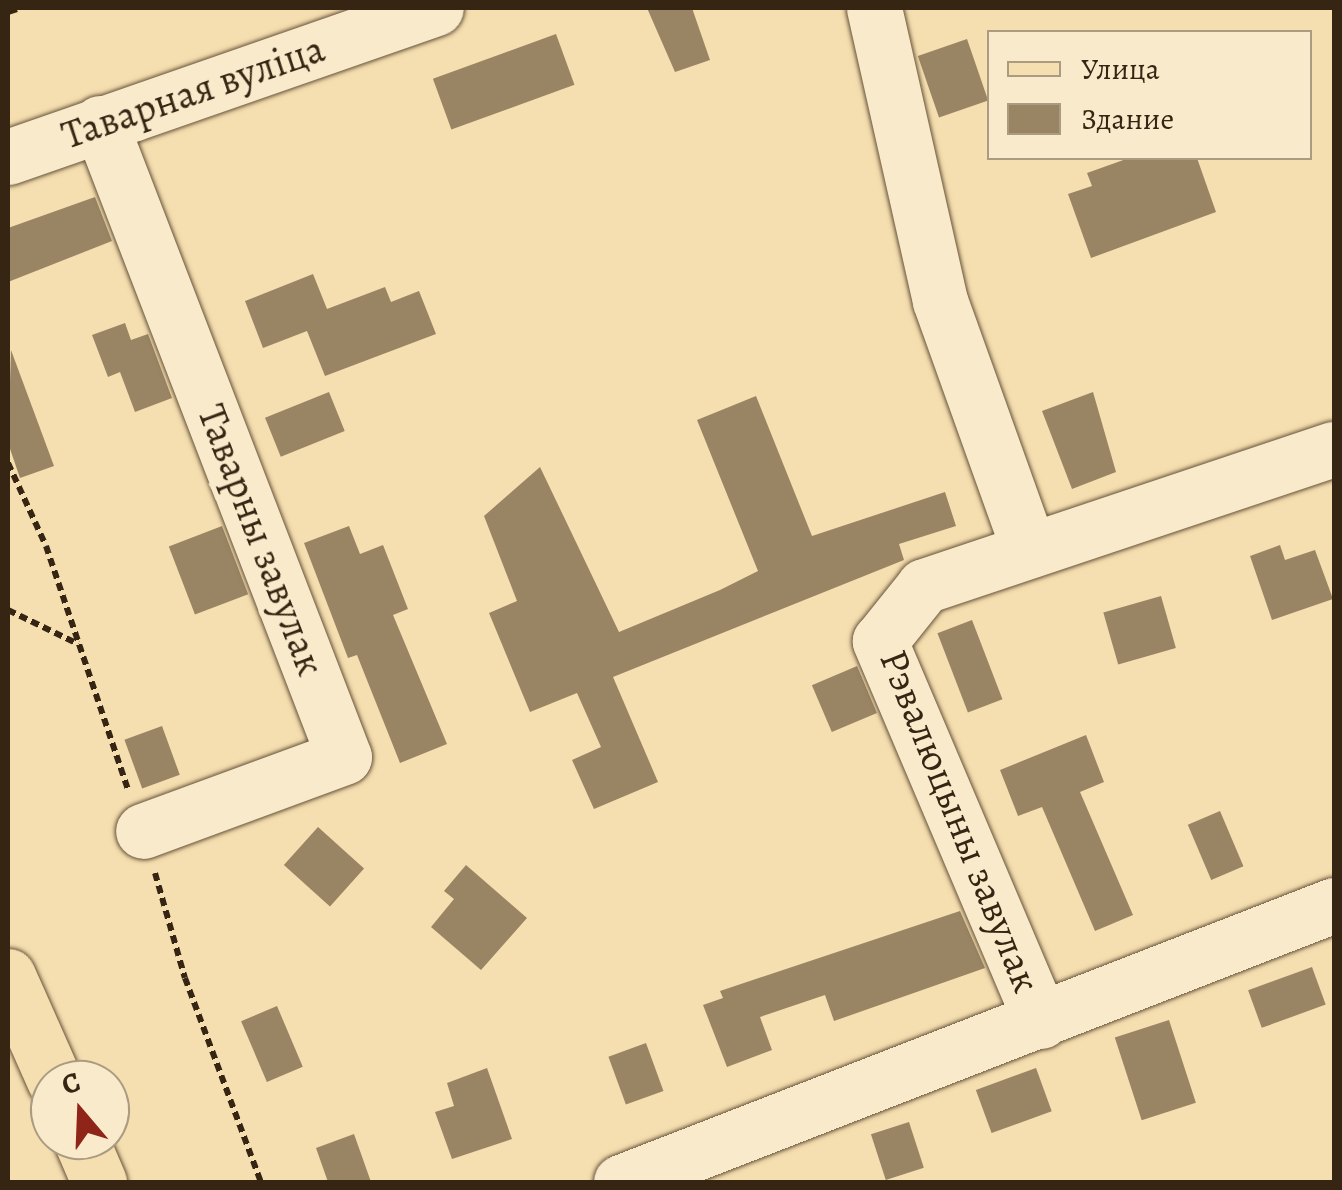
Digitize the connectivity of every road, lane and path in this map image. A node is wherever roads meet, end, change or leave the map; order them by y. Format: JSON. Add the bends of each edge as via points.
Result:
{"nodes":[{"id":1,"x":436,"y":8,"type":"edge"},
{"id":2,"x":874,"y":8,"type":"edge"},
{"id":3,"x":100,"y":123,"type":"junction"},
{"id":4,"x":8,"y":157,"type":"edge"},
{"id":5,"x":1334,"y":449,"type":"edge"},
{"id":6,"x":1028,"y":547,"type":"junction"},
{"id":7,"x":8,"y":610,"type":"edge"},
{"id":8,"x":79,"y":645,"type":"dead end"},
{"id":9,"x":142,"y":831,"type":"dead end"},
{"id":10,"x":1334,"y":904,"type":"edge"},
{"id":11,"x":8,"y":976,"type":"edge"},
{"id":12,"x":1041,"y":1021,"type":"junction"},
{"id":13,"x":45,"y":1060,"type":"edge"},
{"id":14,"x":621,"y":1182,"type":"edge"}],
"edges":[{"from":1,"to":3,"type":"street","name":"Таварная вуліца"},
{"from":2,"to":6,"type":"street","via":[[940,301]]},
{"from":3,"to":4,"type":"street","name":"Таварная вуліца"},
{"from":3,"to":9,"type":"street","name":"Таварны завулак","via":[[344,757]]},
{"from":5,"to":6,"type":"street","name":"Рэвалюцыны завулак"},
{"from":6,"to":12,"type":"street","name":"Рэвалюцыны завулак","via":[[924,586],[880,641]]},
{"from":7,"to":8,"type":"path"},
{"from":10,"to":12,"type":"street"},
{"from":11,"to":13,"type":"main road"},
{"from":12,"to":14,"type":"street"}]}
